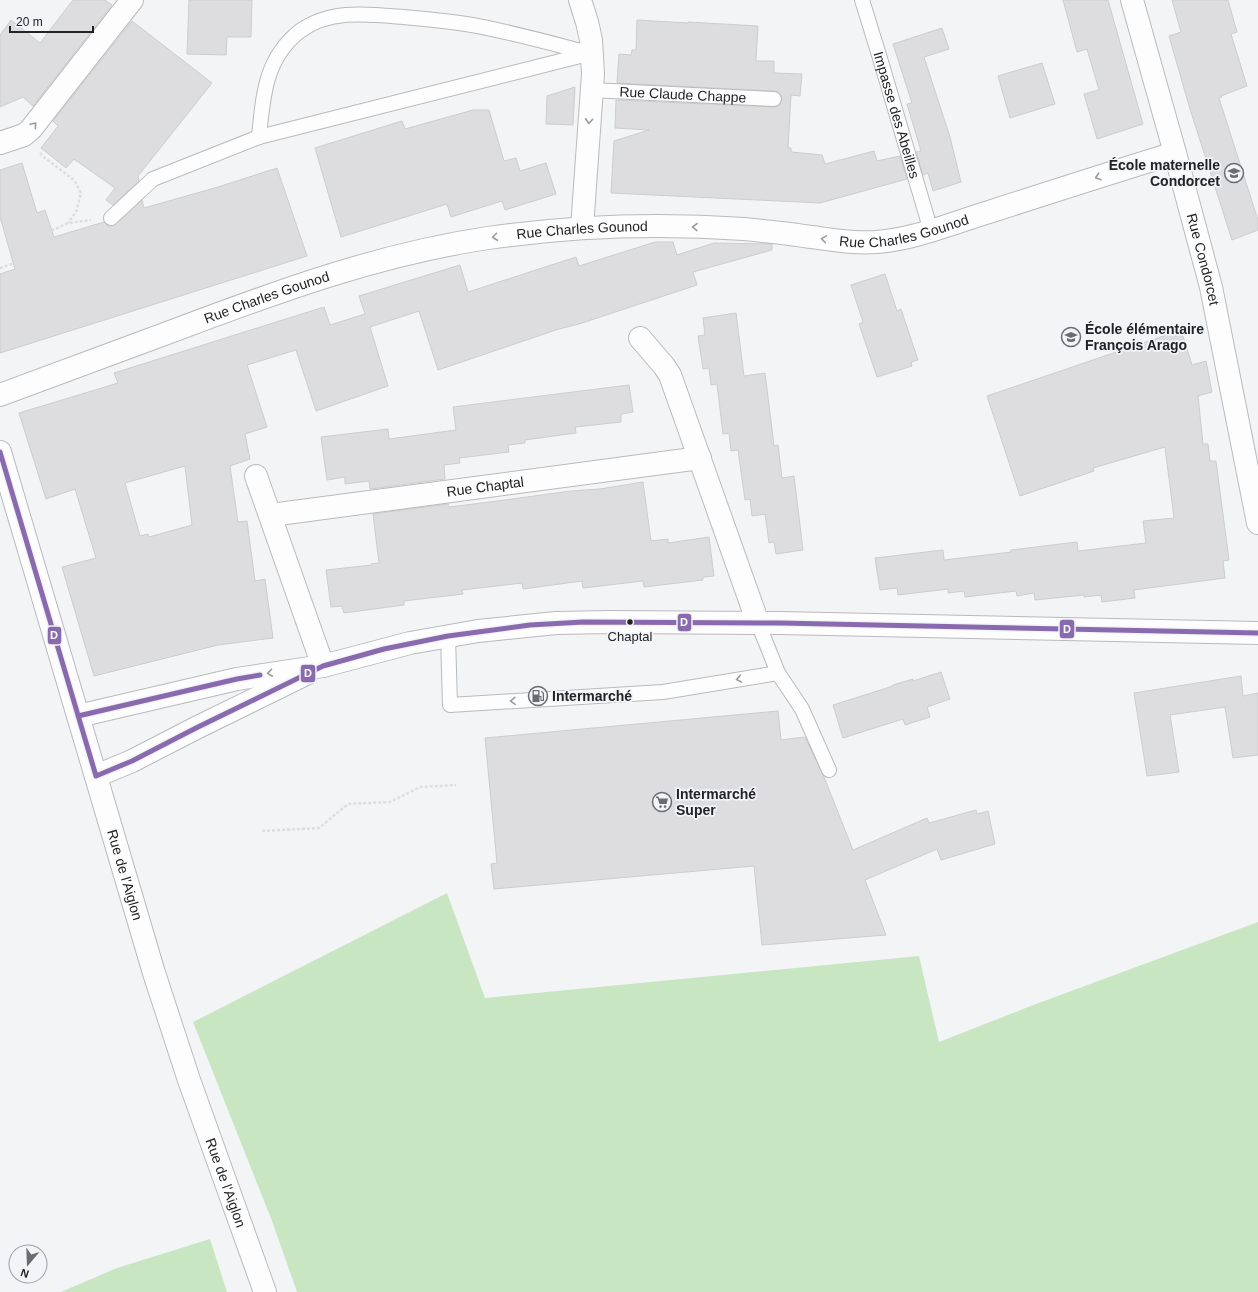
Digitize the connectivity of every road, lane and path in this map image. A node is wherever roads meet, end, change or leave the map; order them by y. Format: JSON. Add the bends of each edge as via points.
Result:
{"nodes":[{"id":1,"x":132,"y":0,"type":"edge"},
{"id":2,"x":580,"y":0,"type":"edge"},
{"id":3,"x":862,"y":0,"type":"edge"},
{"id":4,"x":1132,"y":0,"type":"edge"},
{"id":5,"x":592,"y":53,"type":"junction"},
{"id":6,"x":591,"y":90,"type":"junction"},
{"id":7,"x":774,"y":99,"type":"dead end"},
{"id":8,"x":24,"y":135,"type":"junction"},
{"id":9,"x":259,"y":137,"type":"junction"},
{"id":10,"x":0,"y":143,"type":"edge"},
{"id":11,"x":1175,"y":153,"type":"junction"},
{"id":12,"x":111,"y":218,"type":"joint"},
{"id":13,"x":68,"y":223,"type":"junction"},
{"id":14,"x":582,"y":228,"type":"junction"},
{"id":15,"x":931,"y":230,"type":"junction"},
{"id":16,"x":0,"y":268,"type":"edge"},
{"id":17,"x":640,"y":338,"type":"dead end"},
{"id":18,"x":0,"y":395,"type":"edge"},
{"id":19,"x":0,"y":452,"type":"edge"},
{"id":20,"x":700,"y":458,"type":"junction"},
{"id":21,"x":256,"y":476,"type":"dead end"},
{"id":22,"x":271,"y":514,"type":"junction"},
{"id":23,"x":1258,"y":524,"type":"edge"},
{"id":24,"x":758,"y":623,"type":"junction"},
{"id":25,"x":1258,"y":633,"type":"edge"},
{"id":26,"x":448,"y":636,"type":"junction"},
{"id":27,"x":323,"y":666,"type":"junction"},
{"id":28,"x":778,"y":673,"type":"junction"},
{"id":29,"x":78,"y":716,"type":"junction"},
{"id":30,"x":830,"y":770,"type":"dead end"},
{"id":31,"x":96,"y":776,"type":"junction"},
{"id":32,"x":456,"y":785,"type":"dead end"},
{"id":33,"x":262,"y":830,"type":"dead end"},
{"id":34,"x":265,"y":1292,"type":"edge"}],
"edges":[{"from":8,"to":1,"type":"street","one_way":true},
{"from":2,"to":5,"type":"street"},
{"from":3,"to":15,"type":"lane","name":"Impasse des Abeilles"},
{"from":4,"to":11,"type":"street","name":"Rue Condorcet"},
{"from":5,"to":6,"type":"street"},
{"from":5,"to":9,"type":"lane"},
{"from":5,"to":9,"type":"lane","via":[[452,22],[365,14],[329,17],[314,22],[300,31],[278,56],[265,84]]},
{"from":6,"to":7,"type":"lane","name":"Rue Claude Chappe"},
{"from":6,"to":14,"type":"street","one_way":true},
{"from":8,"to":10,"type":"street"},
{"from":8,"to":13,"type":"path","via":[[45,158],[74,180],[80,193],[76,212]]},
{"from":9,"to":12,"type":"lane","via":[[153,179]]},
{"from":11,"to":15,"type":"street","name":"Rue Charles Gounod","one_way":true},
{"from":11,"to":23,"type":"street","name":"Rue Condorcet","via":[[1216,311]]},
{"from":12,"to":13,"type":"path"},
{"from":13,"to":16,"type":"path","via":[[51,231],[20,261]]},
{"from":15,"to":14,"type":"street","name":"Rue Charles Gounod","one_way":true,"via":[[888,241],[861,243],[743,229],[645,226]]},
{"from":14,"to":18,"type":"street","name":"Rue Charles Gounod","one_way":true,"via":[[488,238],[435,247],[350,269],[269,295]]},
{"from":17,"to":20,"type":"street","via":[[670,375]]},
{"from":19,"to":29,"type":"street","name":"Rue de l'Aiglon"},
{"from":20,"to":22,"type":"street","name":"Rue Chaptal"},
{"from":20,"to":24,"type":"street"},
{"from":21,"to":22,"type":"street"},
{"from":22,"to":27,"type":"street"},
{"from":24,"to":25,"type":"street"},
{"from":24,"to":26,"type":"street","via":[[556,623]]},
{"from":24,"to":28,"type":"lane"},
{"from":26,"to":27,"type":"street","via":[[384,649]]},
{"from":28,"to":26,"type":"lane","one_way":true,"via":[[663,692],[450,705]]},
{"from":27,"to":29,"type":"street","one_way":true,"via":[[237,679]]},
{"from":27,"to":31,"type":"street","via":[[132,761]]},
{"from":28,"to":30,"type":"lane","via":[[802,709]]},
{"from":29,"to":31,"type":"street","name":"Rue de l'Aiglon"},
{"from":31,"to":34,"type":"street","name":"Rue de l'Aiglon","via":[[173,1032]]},
{"from":32,"to":33,"type":"path","via":[[420,787],[390,802],[348,804],[319,828]]}]}
